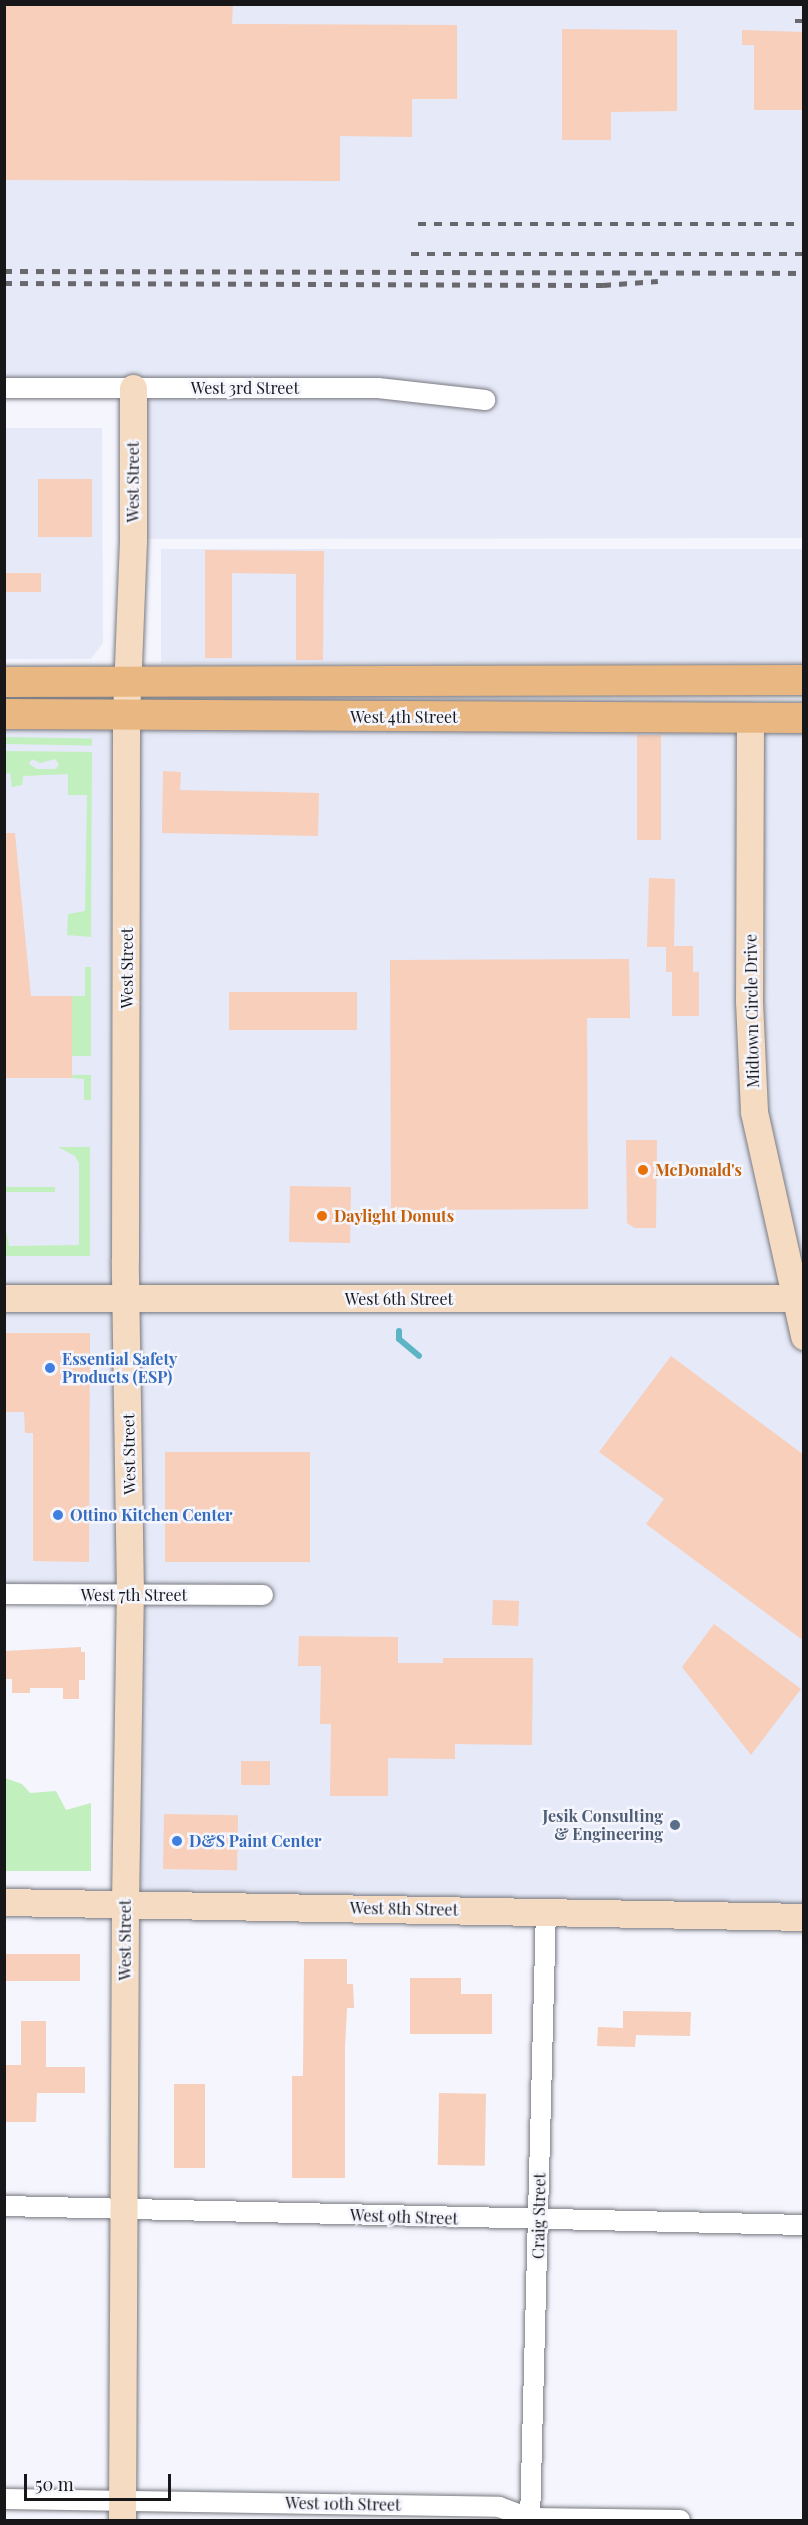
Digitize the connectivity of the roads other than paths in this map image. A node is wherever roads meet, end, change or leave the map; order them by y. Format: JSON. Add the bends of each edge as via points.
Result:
{"nodes":[{"id":1,"x":4,"y":388,"type":"edge"},
{"id":2,"x":133,"y":388,"type":"junction"},
{"id":3,"x":485,"y":400,"type":"dead end"},
{"id":4,"x":804,"y":680,"type":"edge"},
{"id":5,"x":4,"y":682,"type":"edge"},
{"id":6,"x":127,"y":682,"type":"junction"},
{"id":7,"x":804,"y":699,"type":"edge"},
{"id":8,"x":4,"y":714,"type":"edge"},
{"id":9,"x":126,"y":715,"type":"junction"},
{"id":10,"x":804,"y":718,"type":"edge"},
{"id":11,"x":750,"y":719,"type":"junction"},
{"id":12,"x":800,"y":1297,"type":"edge"},
{"id":13,"x":4,"y":1298,"type":"edge"},
{"id":14,"x":127,"y":1298,"type":"junction"},
{"id":15,"x":804,"y":1336,"type":"edge"},
{"id":16,"x":4,"y":1594,"type":"edge"},
{"id":17,"x":130,"y":1595,"type":"junction"},
{"id":18,"x":263,"y":1595,"type":"dead end"},
{"id":19,"x":4,"y":1902,"type":"edge"},
{"id":20,"x":125,"y":1904,"type":"junction"},
{"id":21,"x":546,"y":1911,"type":"junction"},
{"id":22,"x":804,"y":1917,"type":"edge"},
{"id":23,"x":4,"y":2206,"type":"edge"},
{"id":24,"x":124,"y":2208,"type":"junction"},
{"id":25,"x":539,"y":2221,"type":"junction"},
{"id":26,"x":804,"y":2225,"type":"edge"},
{"id":27,"x":4,"y":2499,"type":"edge"},
{"id":28,"x":122,"y":2510,"type":"edge"},
{"id":29,"x":530,"y":2519,"type":"edge"},
{"id":30,"x":680,"y":2520,"type":"edge"}],
"edges":[{"from":1,"to":2,"type":"street","name":"West 3rd Street"},
{"from":2,"to":3,"type":"street","name":"West 3rd Street","via":[[378,388]]},
{"from":2,"to":6,"type":"street","name":"West Street","via":[[133,539]]},
{"from":4,"to":6,"type":"main road"},
{"from":5,"to":6,"type":"main road"},
{"from":6,"to":9,"type":"street","name":"West Street"},
{"from":7,"to":11,"type":"main road","via":[[767,699]]},
{"from":8,"to":9,"type":"main road","name":"West 4th Street"},
{"from":9,"to":11,"type":"main road","name":"West 4th Street"},
{"from":9,"to":14,"type":"street","name":"West Street"},
{"from":10,"to":11,"type":"main road","name":"West 4th Street"},
{"from":11,"to":12,"type":"street","name":"Midtown Circle Drive","via":[[749,1001],[754,1112]]},
{"from":12,"to":14,"type":"street","name":"West 6th Street"},
{"from":12,"to":15,"type":"street","name":"Midtown Circle Drive"},
{"from":13,"to":14,"type":"street","name":"West 6th Street"},
{"from":14,"to":17,"type":"street","name":"West Street"},
{"from":16,"to":17,"type":"street","name":"West 7th Street"},
{"from":17,"to":18,"type":"street","name":"West 7th Street"},
{"from":17,"to":20,"type":"street","name":"West Street"},
{"from":19,"to":20,"type":"street","name":"West 8th Street"},
{"from":20,"to":21,"type":"street","name":"West 8th Street"},
{"from":20,"to":24,"type":"street","name":"West Street"},
{"from":21,"to":22,"type":"street","name":"West 8th Street"},
{"from":21,"to":25,"type":"street","name":"Craig Street"},
{"from":23,"to":24,"type":"street","name":"West 9th Street"},
{"from":24,"to":25,"type":"street","name":"West 9th Street"},
{"from":24,"to":28,"type":"street","name":"West Street"},
{"from":25,"to":26,"type":"street","name":"West 9th Street"},
{"from":25,"to":29,"type":"street","name":"Craig Street"},
{"from":27,"to":28,"type":"street","name":"West 10th Street"},
{"from":28,"to":29,"type":"street","name":"West 10th Street","via":[[499,2506]]},
{"from":29,"to":30,"type":"street","name":"West 10th Street"}]}
